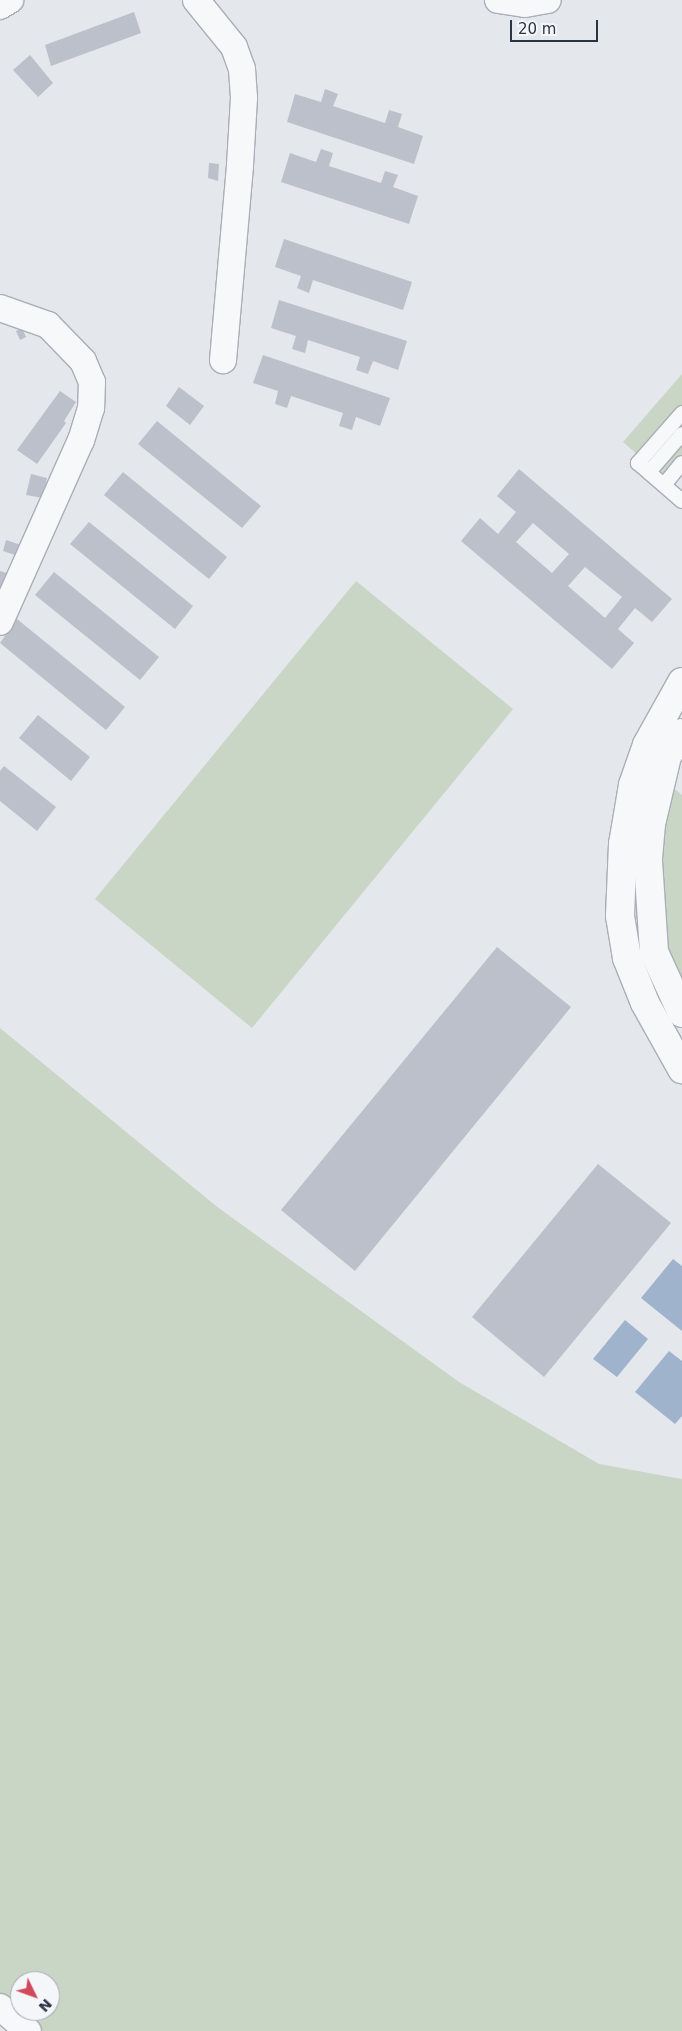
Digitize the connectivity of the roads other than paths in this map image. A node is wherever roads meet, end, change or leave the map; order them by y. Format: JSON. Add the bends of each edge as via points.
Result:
{"nodes":[{"id":1,"x":10,"y":0,"type":"edge"},
{"id":2,"x":196,"y":0,"type":"edge"},
{"id":3,"x":498,"y":0,"type":"edge"},
{"id":4,"x":548,"y":0,"type":"edge"},
{"id":5,"x":0,"y":6,"type":"edge"},
{"id":6,"x":0,"y":308,"type":"edge"},
{"id":7,"x":223,"y":360,"type":"dead end"},
{"id":8,"x":682,"y":413,"type":"edge"},
{"id":9,"x":682,"y":434,"type":"edge"},
{"id":10,"x":682,"y":463,"type":"edge"},
{"id":11,"x":649,"y":472,"type":"junction"},
{"id":12,"x":664,"y":485,"type":"junction"},
{"id":13,"x":680,"y":496,"type":"edge"},
{"id":14,"x":0,"y":622,"type":"edge"},
{"id":15,"x":682,"y":682,"type":"edge"},
{"id":16,"x":682,"y":733,"type":"edge"},
{"id":17,"x":682,"y":1013,"type":"edge"},
{"id":18,"x":682,"y":1069,"type":"edge"},
{"id":19,"x":0,"y":2007,"type":"edge"},
{"id":20,"x":28,"y":2031,"type":"edge"}],
"edges":[{"from":1,"to":5,"type":"street"},
{"from":2,"to":7,"type":"street","via":[[234,47],[242,69],[242,137]]},
{"from":3,"to":4,"type":"street","via":[[525,4]]},
{"from":6,"to":14,"type":"street","via":[[25,314],[48,325],[83,361],[92,382],[91,408],[81,440]]},
{"from":8,"to":11,"type":"lane","via":[[638,463]]},
{"from":9,"to":11,"type":"lane"},
{"from":10,"to":12,"type":"lane"},
{"from":11,"to":12,"type":"lane"},
{"from":12,"to":13,"type":"lane"},
{"from":15,"to":18,"type":"street","via":[[647,745],[633,784],[623,844],[620,916],[627,958],[645,1003]]},
{"from":16,"to":17,"type":"street","via":[[667,756],[652,824],[648,861],[654,952]]},
{"from":19,"to":20,"type":"street"}]}
